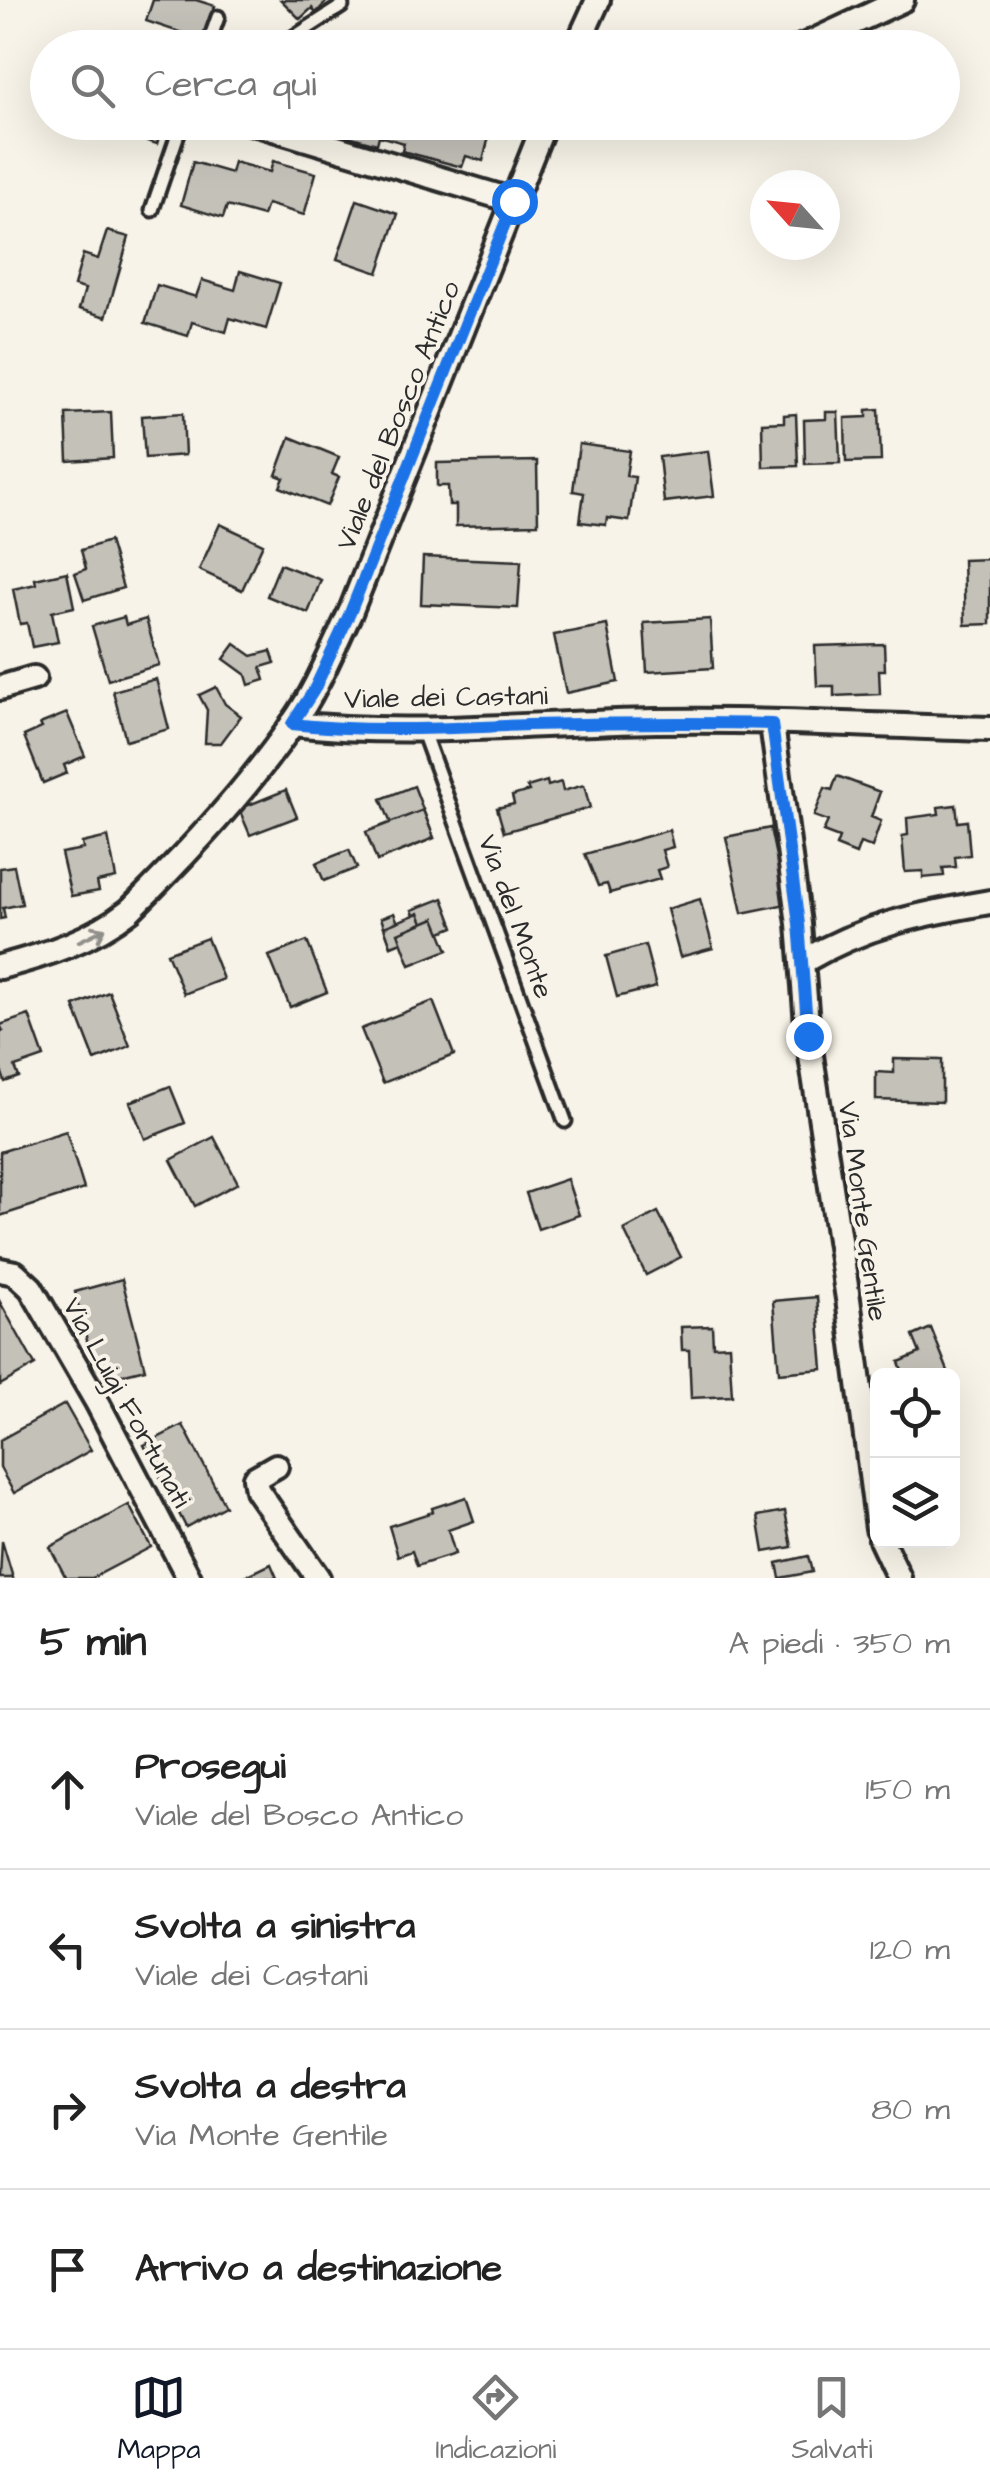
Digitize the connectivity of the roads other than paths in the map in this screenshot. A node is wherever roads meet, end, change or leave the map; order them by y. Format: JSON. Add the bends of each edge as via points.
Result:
{"nodes":[{"id":1,"x":598,"y":0,"type":"edge"},
{"id":2,"x":902,"y":0,"type":"edge"},
{"id":3,"x":342,"y":6,"type":"dead end"},
{"id":4,"x":218,"y":17,"type":"dead end"},
{"id":5,"x":214,"y":30,"type":"edge"},
{"id":6,"x":305,"y":30,"type":"edge"},
{"id":7,"x":586,"y":30,"type":"edge"},
{"id":8,"x":838,"y":30,"type":"edge"},
{"id":9,"x":176,"y":140,"type":"edge"},
{"id":10,"x":310,"y":140,"type":"edge"},
{"id":11,"x":538,"y":140,"type":"edge"},
{"id":12,"x":514,"y":201,"type":"junction"},
{"id":13,"x":152,"y":210,"type":"dead end"},
{"id":14,"x":34,"y":678,"type":"dead end"},
{"id":15,"x":0,"y":688,"type":"edge"},
{"id":16,"x":292,"y":724,"type":"junction"},
{"id":17,"x":772,"y":724,"type":"junction"},
{"id":18,"x":422,"y":729,"type":"junction"},
{"id":19,"x":990,"y":729,"type":"edge"},
{"id":20,"x":990,"y":902,"type":"edge"},
{"id":21,"x":802,"y":962,"type":"junction"},
{"id":22,"x":0,"y":966,"type":"edge"},
{"id":23,"x":566,"y":1121,"type":"dead end"},
{"id":24,"x":0,"y":1270,"type":"edge"},
{"id":25,"x":276,"y":1466,"type":"dead end"},
{"id":26,"x":870,"y":1467,"type":"edge"},
{"id":27,"x":885,"y":1548,"type":"edge"},
{"id":28,"x":189,"y":1578,"type":"edge"},
{"id":29,"x":318,"y":1578,"type":"edge"},
{"id":30,"x":899,"y":1578,"type":"edge"}],
"edges":[{"from":1,"to":7,"type":"street"},
{"from":2,"to":8,"type":"street"},
{"from":3,"to":6,"type":"lane"},
{"from":4,"to":5,"type":"lane"},
{"from":9,"to":13,"type":"lane"},
{"from":10,"to":12,"type":"street"},
{"from":11,"to":12,"type":"street","name":"Viale del Bosco Antico"},
{"from":12,"to":16,"type":"street","name":"Viale del Bosco Antico","via":[[350,613]]},
{"from":14,"to":15,"type":"street"},
{"from":16,"to":18,"type":"street","name":"Viale dei Castani"},
{"from":22,"to":16,"type":"street","one_way":true,"via":[[76,942],[130,910]]},
{"from":17,"to":18,"type":"street","name":"Viale dei Castani"},
{"from":17,"to":19,"type":"street","name":"Viale dei Castani"},
{"from":17,"to":21,"type":"street","name":"Via Monte Gentile"},
{"from":18,"to":23,"type":"lane","name":"Via del Monte"},
{"from":20,"to":21,"type":"street","via":[[883,924]]},
{"from":21,"to":26,"type":"street","name":"Via Monte Gentile"},
{"from":24,"to":28,"type":"street","name":"Via Luigi Fortunati","via":[[24,1278],[31,1288]]},
{"from":25,"to":29,"type":"street","via":[[255,1478],[257,1490]]},
{"from":27,"to":30,"type":"street"}]}
